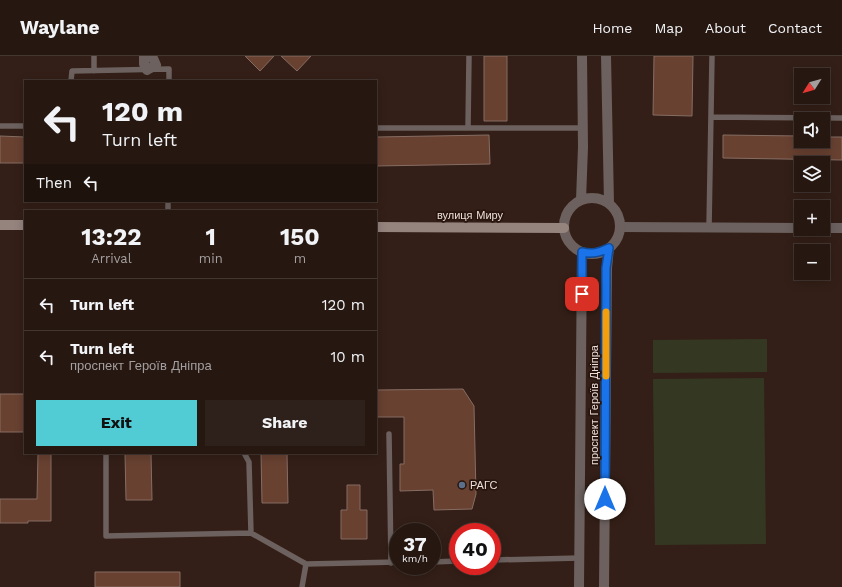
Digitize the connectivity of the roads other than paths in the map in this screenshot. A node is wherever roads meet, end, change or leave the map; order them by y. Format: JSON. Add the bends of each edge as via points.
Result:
{"nodes":[{"id":1,"x":94,"y":56,"type":"edge"},
{"id":2,"x":144,"y":56,"type":"edge"},
{"id":3,"x":152,"y":56,"type":"edge"},
{"id":4,"x":469,"y":56,"type":"edge"},
{"id":5,"x":582,"y":56,"type":"edge"},
{"id":6,"x":606,"y":56,"type":"edge"},
{"id":7,"x":712,"y":56,"type":"edge"},
{"id":8,"x":147,"y":70,"type":"junction"},
{"id":9,"x":94,"y":71,"type":"junction"},
{"id":10,"x":71,"y":80,"type":"edge"},
{"id":11,"x":169,"y":80,"type":"edge"},
{"id":12,"x":711,"y":117,"type":"junction"},
{"id":13,"x":842,"y":118,"type":"edge"},
{"id":14,"x":0,"y":126,"type":"edge"},
{"id":15,"x":24,"y":126,"type":"edge"},
{"id":16,"x":377,"y":128,"type":"edge"},
{"id":17,"x":468,"y":128,"type":"junction"},
{"id":18,"x":582,"y":128,"type":"junction"},
{"id":19,"x":581,"y":200,"type":"junction"},
{"id":20,"x":608,"y":203,"type":"junction"},
{"id":21,"x":0,"y":225,"type":"edge"},
{"id":22,"x":24,"y":225,"type":"edge"},
{"id":23,"x":377,"y":226,"type":"edge"},
{"id":24,"x":620,"y":227,"type":"junction"},
{"id":25,"x":564,"y":228,"type":"junction"},
{"id":26,"x":709,"y":228,"type":"junction"},
{"id":27,"x":794,"y":228,"type":"edge"},
{"id":28,"x":830,"y":228,"type":"edge"},
{"id":29,"x":842,"y":228,"type":"edge"},
{"id":30,"x":609,"y":248,"type":"junction"},
{"id":31,"x":582,"y":252,"type":"junction"},
{"id":32,"x":389,"y":434,"type":"dead end"},
{"id":33,"x":106,"y":454,"type":"edge"},
{"id":34,"x":245,"y":454,"type":"edge"},
{"id":35,"x":390,"y":523,"type":"edge"},
{"id":36,"x":251,"y":533,"type":"junction"},
{"id":37,"x":580,"y":558,"type":"junction"},
{"id":38,"x":501,"y":560,"type":"edge"},
{"id":39,"x":389,"y":563,"type":"edge"},
{"id":40,"x":306,"y":564,"type":"junction"},
{"id":41,"x":302,"y":587,"type":"edge"},
{"id":42,"x":579,"y":587,"type":"edge"},
{"id":43,"x":604,"y":587,"type":"edge"}],
"edges":[{"from":1,"to":9,"type":"lane"},
{"from":2,"to":8,"type":"street"},
{"from":3,"to":8,"type":"street","via":[[156,65]]},
{"from":4,"to":17,"type":"lane"},
{"from":5,"to":18,"type":"street"},
{"from":6,"to":20,"type":"street"},
{"from":7,"to":12,"type":"lane"},
{"from":8,"to":9,"type":"lane"},
{"from":8,"to":11,"type":"lane","via":[[169,69]]},
{"from":9,"to":10,"type":"lane","via":[[72,72]]},
{"from":12,"to":13,"type":"lane"},
{"from":12,"to":26,"type":"lane"},
{"from":14,"to":15,"type":"lane"},
{"from":16,"to":17,"type":"lane"},
{"from":17,"to":18,"type":"lane"},
{"from":18,"to":19,"type":"street"},
{"from":19,"to":20,"type":"street","via":[[600,199]]},
{"from":19,"to":25,"type":"street","via":[[568,211]]},
{"from":20,"to":24,"type":"street","via":[[619,218]]},
{"from":21,"to":22,"type":"main road"},
{"from":23,"to":25,"type":"main road","name":"вулиця Миру"},
{"from":24,"to":26,"type":"street"},
{"from":24,"to":30,"type":"street","via":[[618,236]]},
{"from":25,"to":31,"type":"street","via":[[572,245]]},
{"from":26,"to":27,"type":"street"},
{"from":28,"to":29,"type":"street"},
{"from":30,"to":31,"type":"street","via":[[602,252]]},
{"from":30,"to":43,"type":"street","name":"проспект Героїв Дніпра","via":[[606,268]]},
{"from":31,"to":37,"type":"street","name":"проспект Героїв Дніпра"},
{"from":32,"to":35,"type":"lane"},
{"from":33,"to":36,"type":"lane","via":[[106,536]]},
{"from":34,"to":36,"type":"lane","via":[[249,462]]},
{"from":36,"to":40,"type":"lane"},
{"from":37,"to":38,"type":"lane"},
{"from":37,"to":42,"type":"street","name":"проспект Героїв Дніпра"},
{"from":39,"to":40,"type":"lane"},
{"from":40,"to":41,"type":"lane"}]}
